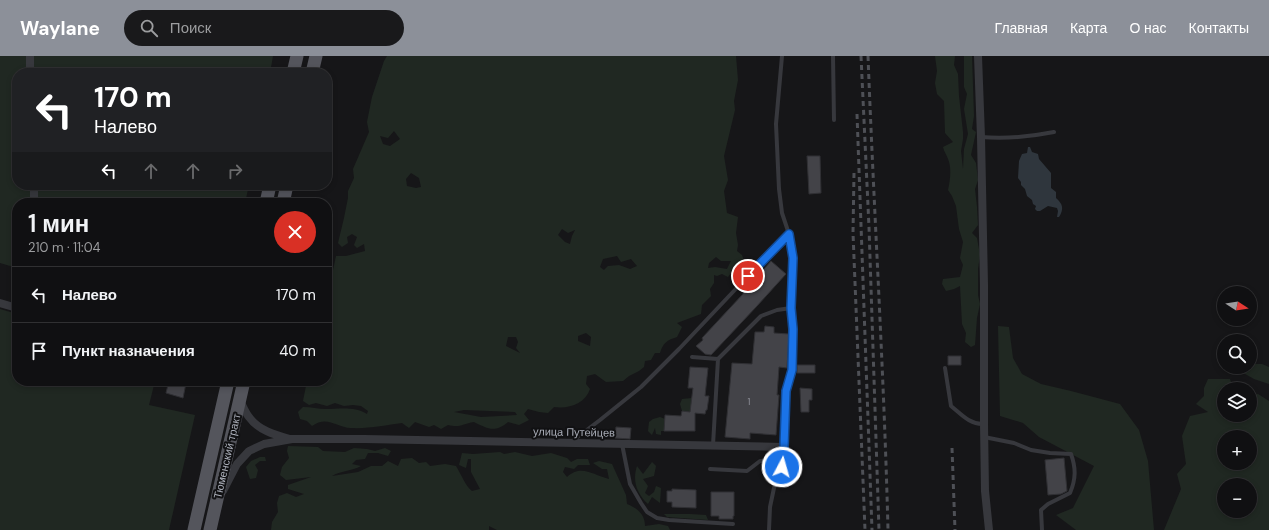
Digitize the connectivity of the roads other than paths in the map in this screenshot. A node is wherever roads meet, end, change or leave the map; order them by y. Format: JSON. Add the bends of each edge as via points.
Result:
{"nodes":[{"id":1,"x":30,"y":56,"type":"edge"},
{"id":2,"x":297,"y":56,"type":"edge"},
{"id":3,"x":316,"y":56,"type":"edge"},
{"id":4,"x":782,"y":56,"type":"edge"},
{"id":5,"x":832,"y":56,"type":"edge"},
{"id":6,"x":978,"y":56,"type":"edge"},
{"id":7,"x":30,"y":68,"type":"edge"},
{"id":8,"x":294,"y":68,"type":"edge"},
{"id":9,"x":313,"y":68,"type":"edge"},
{"id":10,"x":834,"y":120,"type":"dead end"},
{"id":11,"x":1054,"y":132,"type":"dead end"},
{"id":12,"x":981,"y":137,"type":"junction"},
{"id":13,"x":789,"y":234,"type":"junction"},
{"id":14,"x":0,"y":303,"type":"edge"},
{"id":15,"x":12,"y":307,"type":"edge"},
{"id":16,"x":791,"y":308,"type":"junction"},
{"id":17,"x":692,"y":357,"type":"dead end"},
{"id":18,"x":718,"y":359,"type":"junction"},
{"id":19,"x":945,"y":368,"type":"dead end"},
{"id":20,"x":227,"y":386,"type":"edge"},
{"id":21,"x":243,"y":386,"type":"edge"},
{"id":22,"x":240,"y":400,"type":"junction"},
{"id":23,"x":984,"y":424,"type":"junction"},
{"id":24,"x":984,"y":437,"type":"junction"},
{"id":25,"x":292,"y":440,"type":"junction"},
{"id":26,"x":569,"y":443,"type":"junction"},
{"id":27,"x":622,"y":444,"type":"junction"},
{"id":28,"x":713,"y":446,"type":"junction"},
{"id":29,"x":784,"y":447,"type":"junction"},
{"id":30,"x":783,"y":459,"type":"junction"},
{"id":31,"x":710,"y":469,"type":"dead end"},
{"id":32,"x":215,"y":510,"type":"junction"},
{"id":33,"x":733,"y":524,"type":"dead end"},
{"id":34,"x":194,"y":530,"type":"edge"},
{"id":35,"x":210,"y":530,"type":"edge"},
{"id":36,"x":769,"y":530,"type":"edge"},
{"id":37,"x":989,"y":530,"type":"edge"},
{"id":38,"x":1042,"y":530,"type":"edge"}],
"edges":[{"from":1,"to":7,"type":"street"},
{"from":2,"to":8,"type":"main road"},
{"from":3,"to":9,"type":"main road"},
{"from":4,"to":13,"type":"lane","via":[[776,124],[778,189]]},
{"from":5,"to":10,"type":"lane"},
{"from":6,"to":12,"type":"street"},
{"from":11,"to":12,"type":"lane","via":[[1027,137]]},
{"from":12,"to":23,"type":"street"},
{"from":13,"to":16,"type":"lane","via":[[793,258]]},
{"from":13,"to":26,"type":"lane","via":[[641,387]]},
{"from":14,"to":15,"type":"street"},
{"from":16,"to":18,"type":"lane","via":[[761,316]]},
{"from":16,"to":29,"type":"lane","via":[[792,370],[786,391]]},
{"from":17,"to":18,"type":"lane"},
{"from":18,"to":28,"type":"lane"},
{"from":19,"to":23,"type":"lane","via":[[951,406],[968,420]]},
{"from":20,"to":34,"type":"main road","name":"Тюменский тракт"},
{"from":21,"to":22,"type":"main road","name":"Тюменский тракт"},
{"from":22,"to":25,"type":"street","via":[[249,417],[259,427]]},
{"from":22,"to":32,"type":"main road","name":"Тюменский тракт"},
{"from":23,"to":24,"type":"street"},
{"from":24,"to":37,"type":"street"},
{"from":24,"to":38,"type":"lane","via":[[1014,443],[1031,450],[1071,454],[1075,466],[1074,484],[1070,493],[1041,510]]},
{"from":25,"to":26,"type":"street","name":"улица Путейцев"},
{"from":25,"to":32,"type":"street","via":[[264,444],[249,451],[237,464]]},
{"from":26,"to":27,"type":"street","name":"улица Путейцев"},
{"from":27,"to":28,"type":"street","name":"улица Путейцев"},
{"from":27,"to":33,"type":"lane","via":[[630,484],[647,512],[657,518],[669,520]]},
{"from":28,"to":29,"type":"street","name":"улица Путейцев"},
{"from":29,"to":30,"type":"lane"},
{"from":30,"to":31,"type":"lane","via":[[760,461],[747,471]]},
{"from":30,"to":36,"type":"lane","via":[[770,507]]},
{"from":32,"to":35,"type":"main road","name":"Тюменский тракт"}]}
